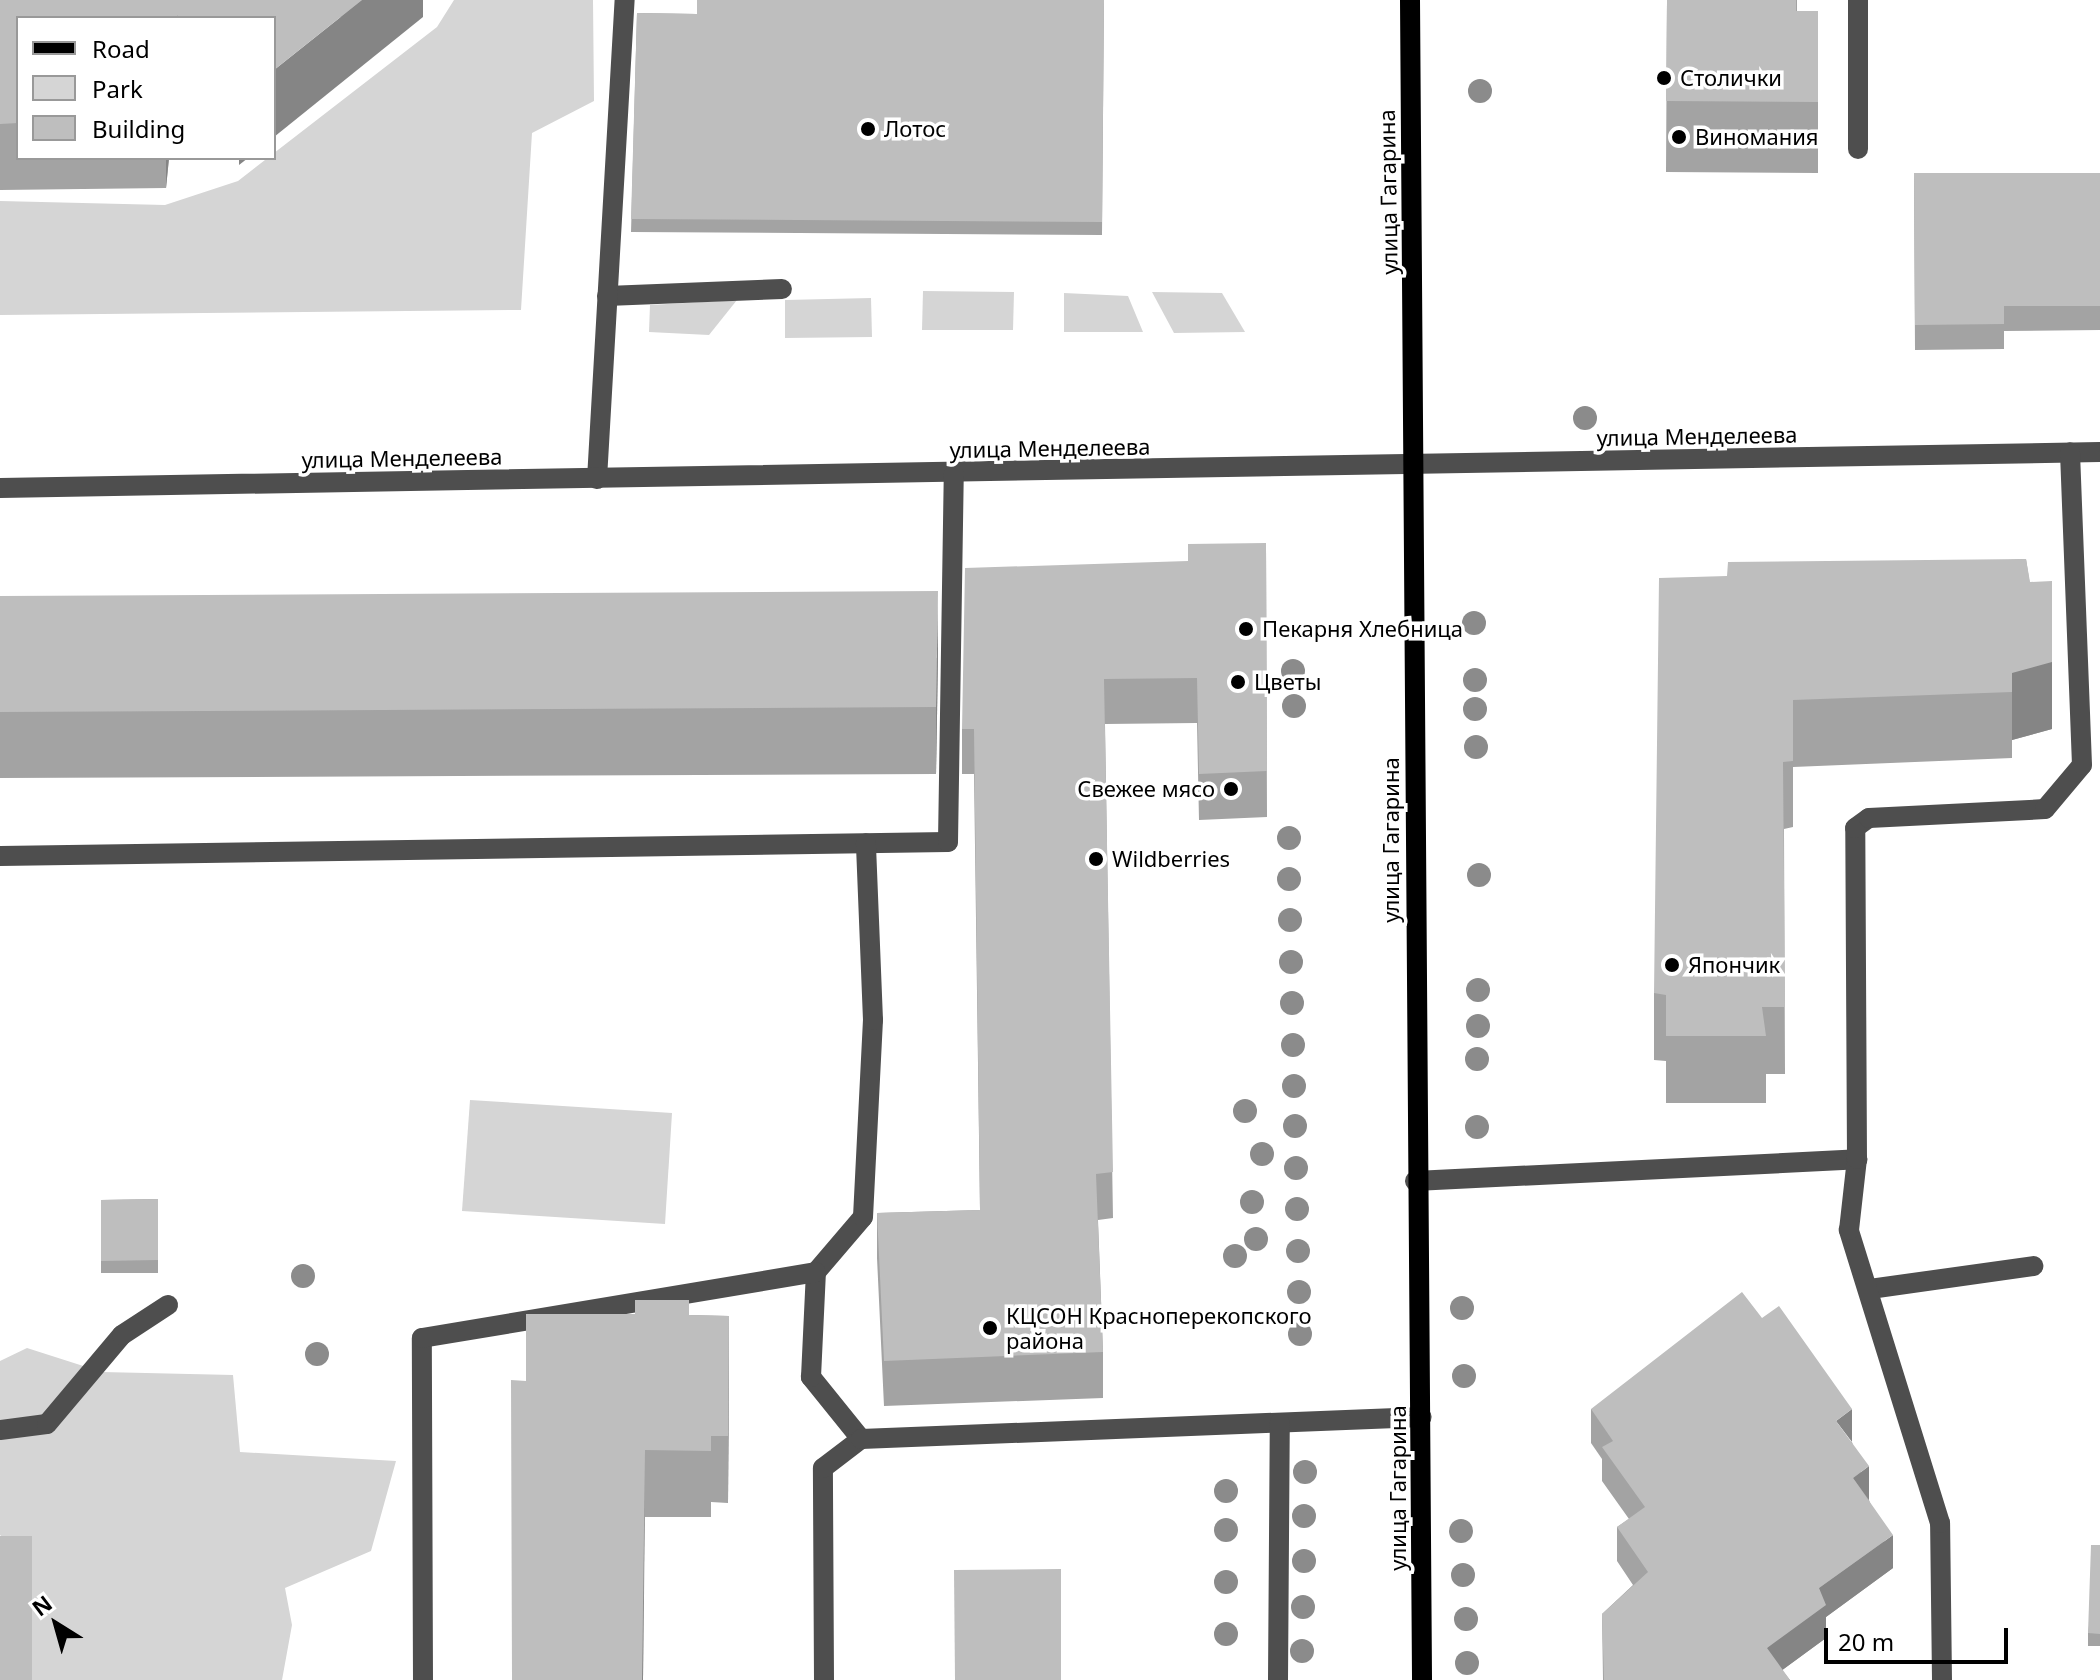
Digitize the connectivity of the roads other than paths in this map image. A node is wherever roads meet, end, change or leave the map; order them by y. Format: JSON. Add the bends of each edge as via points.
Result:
{"nodes":[{"id":1,"x":625,"y":0,"type":"edge"},
{"id":2,"x":1410,"y":0,"type":"edge"},
{"id":3,"x":1858,"y":0,"type":"edge"},
{"id":4,"x":1858,"y":149,"type":"dead end"},
{"id":5,"x":782,"y":289,"type":"dead end"},
{"id":6,"x":607,"y":296,"type":"junction"},
{"id":7,"x":2070,"y":452,"type":"junction"},
{"id":8,"x":2100,"y":452,"type":"edge"},
{"id":9,"x":1413,"y":466,"type":"junction"},
{"id":10,"x":954,"y":474,"type":"junction"},
{"id":11,"x":597,"y":479,"type":"junction"},
{"id":12,"x":0,"y":488,"type":"edge"},
{"id":13,"x":866,"y":843,"type":"junction"},
{"id":14,"x":0,"y":856,"type":"edge"},
{"id":15,"x":1857,"y":1159,"type":"junction"},
{"id":16,"x":1415,"y":1181,"type":"junction"},
{"id":17,"x":2033,"y":1266,"type":"dead end"},
{"id":18,"x":816,"y":1272,"type":"junction"},
{"id":19,"x":1870,"y":1289,"type":"junction"},
{"id":20,"x":168,"y":1305,"type":"dead end"},
{"id":21,"x":1422,"y":1417,"type":"junction"},
{"id":22,"x":1280,"y":1423,"type":"junction"},
{"id":23,"x":0,"y":1430,"type":"edge"},
{"id":24,"x":861,"y":1439,"type":"junction"},
{"id":25,"x":423,"y":1680,"type":"edge"},
{"id":26,"x":824,"y":1680,"type":"edge"},
{"id":27,"x":1278,"y":1680,"type":"edge"},
{"id":28,"x":1422,"y":1680,"type":"edge"},
{"id":29,"x":1942,"y":1680,"type":"edge"}],
"edges":[{"from":1,"to":6,"type":"street"},
{"from":2,"to":9,"type":"main road","name":"улица Гагарина"},
{"from":3,"to":4,"type":"street"},
{"from":5,"to":6,"type":"street"},
{"from":6,"to":11,"type":"street"},
{"from":7,"to":8,"type":"street","name":"улица Менделеева"},
{"from":7,"to":9,"type":"street","name":"улица Менделеева"},
{"from":7,"to":15,"type":"street","via":[[2082,765],[2045,809],[1869,818],[1855,828]]},
{"from":9,"to":10,"type":"street","name":"улица Менделеева"},
{"from":9,"to":16,"type":"main road","name":"улица Гагарина"},
{"from":10,"to":11,"type":"street","name":"улица Менделеева"},
{"from":10,"to":13,"type":"street","via":[[948,842]]},
{"from":11,"to":12,"type":"street","name":"улица Менделеева"},
{"from":13,"to":14,"type":"street"},
{"from":13,"to":18,"type":"street","via":[[873,1020],[863,1217]]},
{"from":15,"to":16,"type":"street"},
{"from":15,"to":19,"type":"street","via":[[1849,1230]]},
{"from":16,"to":21,"type":"main road","name":"улица Гагарина"},
{"from":17,"to":19,"type":"street"},
{"from":18,"to":24,"type":"street","via":[[811,1377]]},
{"from":18,"to":25,"type":"street","via":[[422,1338]]},
{"from":19,"to":29,"type":"street","via":[[1940,1523]]},
{"from":20,"to":23,"type":"street","via":[[122,1335],[47,1424]]},
{"from":21,"to":22,"type":"street"},
{"from":21,"to":28,"type":"main road","name":"улица Гагарина"},
{"from":22,"to":24,"type":"street"},
{"from":22,"to":27,"type":"street"},
{"from":24,"to":26,"type":"street","via":[[823,1468]]}]}
